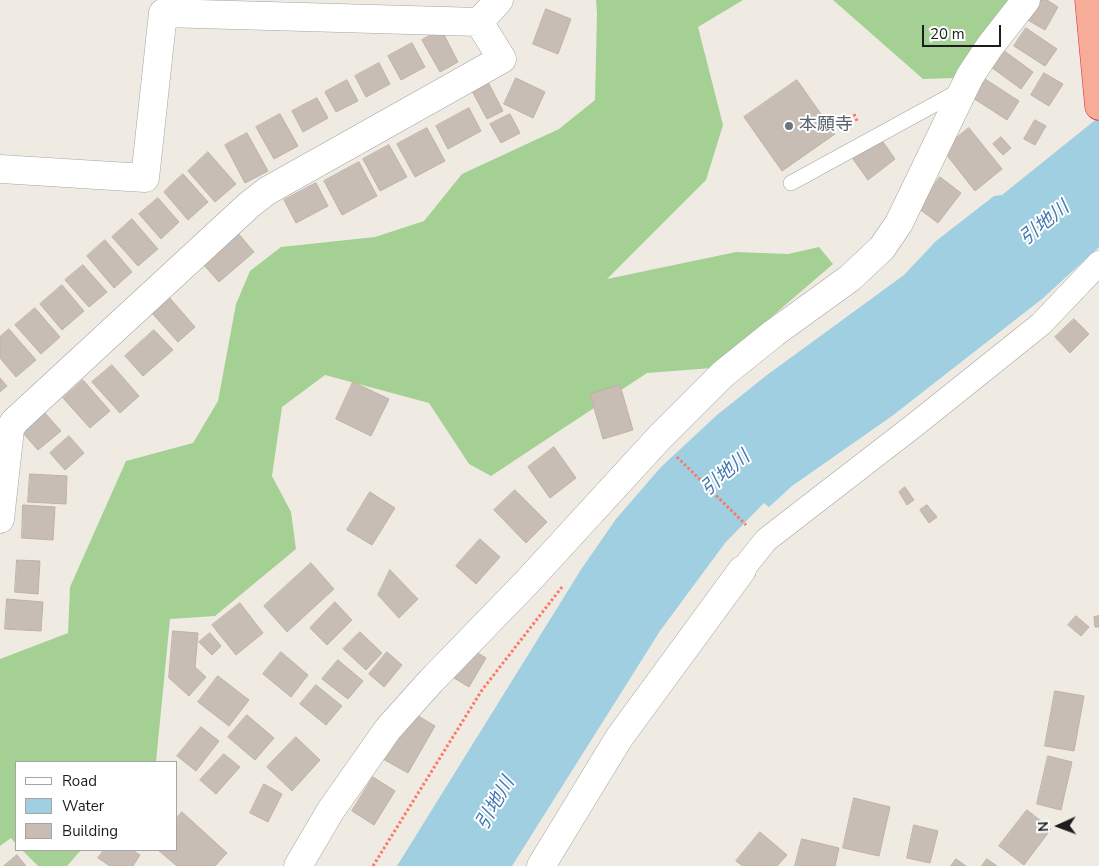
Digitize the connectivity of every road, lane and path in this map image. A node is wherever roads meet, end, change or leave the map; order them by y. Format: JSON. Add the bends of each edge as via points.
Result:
{"nodes":[{"id":1,"x":499,"y":0,"type":"edge"},
{"id":2,"x":1026,"y":0,"type":"edge"},
{"id":3,"x":1089,"y":0,"type":"edge"},
{"id":4,"x":479,"y":22,"type":"junction"},
{"id":5,"x":963,"y":89,"type":"junction"},
{"id":6,"x":1099,"y":106,"type":"edge"},
{"id":7,"x":0,"y":169,"type":"edge"},
{"id":8,"x":790,"y":183,"type":"dead end"},
{"id":9,"x":1099,"y":263,"type":"edge"},
{"id":10,"x":672,"y":451,"type":"dead end"},
{"id":11,"x":2,"y":478,"type":"edge"},
{"id":12,"x":0,"y":519,"type":"edge"},
{"id":13,"x":746,"y":525,"type":"dead end"},
{"id":14,"x":742,"y":570,"type":"joint"},
{"id":15,"x":564,"y":584,"type":"dead end"},
{"id":16,"x":298,"y":866,"type":"edge"},
{"id":17,"x":373,"y":866,"type":"edge"},
{"id":18,"x":541,"y":866,"type":"edge"}],
"edges":[{"from":1,"to":4,"type":"street"},
{"from":2,"to":5,"type":"street","via":[[990,46]]},
{"from":3,"to":6,"type":"highway"},
{"from":4,"to":7,"type":"street","via":[[162,13],[145,178]]},
{"from":4,"to":11,"type":"street","via":[[502,59],[266,191],[249,205],[14,422],[10,428]]},
{"from":5,"to":8,"type":"lane"},
{"from":5,"to":16,"type":"street","via":[[899,223],[882,248],[850,278],[723,374],[659,438],[388,729],[330,810]]},
{"from":9,"to":14,"type":"street","via":[[1041,324],[766,540]]},
{"from":10,"to":13,"type":"path"},
{"from":11,"to":12,"type":"street"},
{"from":14,"to":18,"type":"street","via":[[619,738]]},
{"from":15,"to":17,"type":"path","via":[[482,690]]}]}
